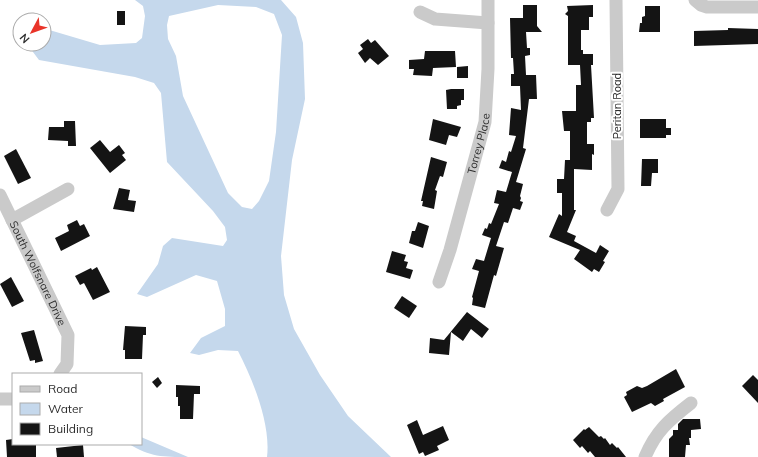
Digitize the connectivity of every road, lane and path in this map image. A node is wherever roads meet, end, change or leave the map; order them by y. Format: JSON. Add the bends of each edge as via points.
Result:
{"nodes":[{"id":1,"x":488,"y":0,"type":"edge"},
{"id":2,"x":616,"y":0,"type":"edge"},
{"id":3,"x":695,"y":0,"type":"edge"},
{"id":4,"x":758,"y":7,"type":"edge"},
{"id":5,"x":420,"y":12,"type":"dead end"},
{"id":6,"x":488,"y":23,"type":"junction"},
{"id":7,"x":68,"y":189,"type":"dead end"},
{"id":8,"x":0,"y":195,"type":"edge"},
{"id":9,"x":607,"y":210,"type":"dead end"},
{"id":10,"x":12,"y":220,"type":"junction"},
{"id":11,"x":439,"y":282,"type":"dead end"},
{"id":12,"x":61,"y":373,"type":"edge"},
{"id":13,"x":12,"y":399,"type":"edge"},
{"id":14,"x":0,"y":400,"type":"edge"},
{"id":15,"x":691,"y":403,"type":"dead end"},
{"id":16,"x":645,"y":457,"type":"edge"}],
"edges":[{"from":1,"to":6,"type":"street","name":"Torrey Place"},
{"from":2,"to":9,"type":"street","name":"Peritan Road","via":[[618,189]]},
{"from":3,"to":4,"type":"street","via":[[701,6],[707,7]]},
{"from":5,"to":6,"type":"street","via":[[436,19]]},
{"from":6,"to":11,"type":"street","name":"Torrey Place","via":[[485,122]]},
{"from":7,"to":10,"type":"street"},
{"from":8,"to":10,"type":"street","name":"South Wolfsnare Drive"},
{"from":10,"to":12,"type":"street","name":"South Wolfsnare Drive","via":[[68,335],[67,364]]},
{"from":13,"to":14,"type":"street"},
{"from":15,"to":16,"type":"street","via":[[662,427]]}]}
